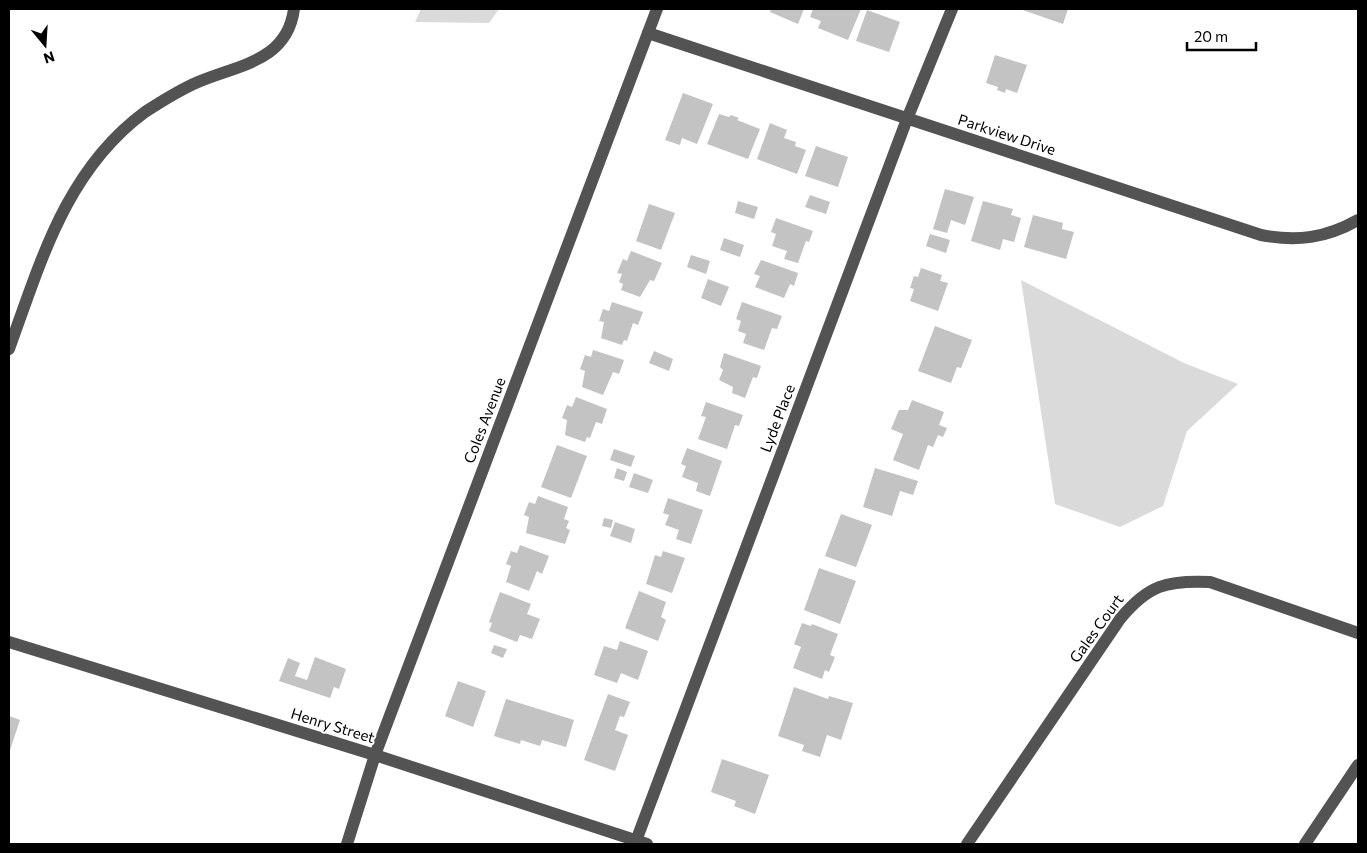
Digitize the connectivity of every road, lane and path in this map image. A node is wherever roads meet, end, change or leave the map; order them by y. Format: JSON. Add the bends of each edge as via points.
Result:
{"nodes":[{"id":1,"x":294,"y":9,"type":"edge"},
{"id":2,"x":657,"y":9,"type":"edge"},
{"id":3,"x":952,"y":9,"type":"edge"},
{"id":4,"x":648,"y":33,"type":"junction"},
{"id":5,"x":907,"y":119,"type":"junction"},
{"id":6,"x":1358,"y":220,"type":"edge"},
{"id":7,"x":9,"y":349,"type":"edge"},
{"id":8,"x":1358,"y":633,"type":"edge"},
{"id":9,"x":9,"y":642,"type":"edge"},
{"id":10,"x":375,"y":755,"type":"junction"},
{"id":11,"x":1358,"y":765,"type":"edge"},
{"id":12,"x":641,"y":842,"type":"edge"},
{"id":13,"x":347,"y":844,"type":"edge"},
{"id":14,"x":967,"y":844,"type":"edge"},
{"id":15,"x":1305,"y":844,"type":"edge"}],
"edges":[{"from":1,"to":7,"type":"street","via":[[283,37],[262,59],[196,82],[170,96],[135,121],[101,154],[82,177],[53,229]]},
{"from":2,"to":4,"type":"street","name":"Coles Avenue"},
{"from":3,"to":5,"type":"street","name":"Lyde Place"},
{"from":4,"to":5,"type":"street","name":"Parkview Drive"},
{"from":4,"to":10,"type":"street","name":"Coles Avenue"},
{"from":5,"to":6,"type":"street","name":"Parkview Drive","via":[[1261,235],[1286,240],[1311,238],[1335,232]]},
{"from":5,"to":12,"type":"street","name":"Lyde Place"},
{"from":8,"to":14,"type":"street","name":"Gales Court","via":[[1210,582],[1185,581],[1162,585],[1136,599]]},
{"from":9,"to":10,"type":"street","name":"Henry Street"},
{"from":10,"to":12,"type":"street","name":"Henry Street"},
{"from":10,"to":13,"type":"street","name":"Coles Avenue"},
{"from":11,"to":15,"type":"street"}]}
